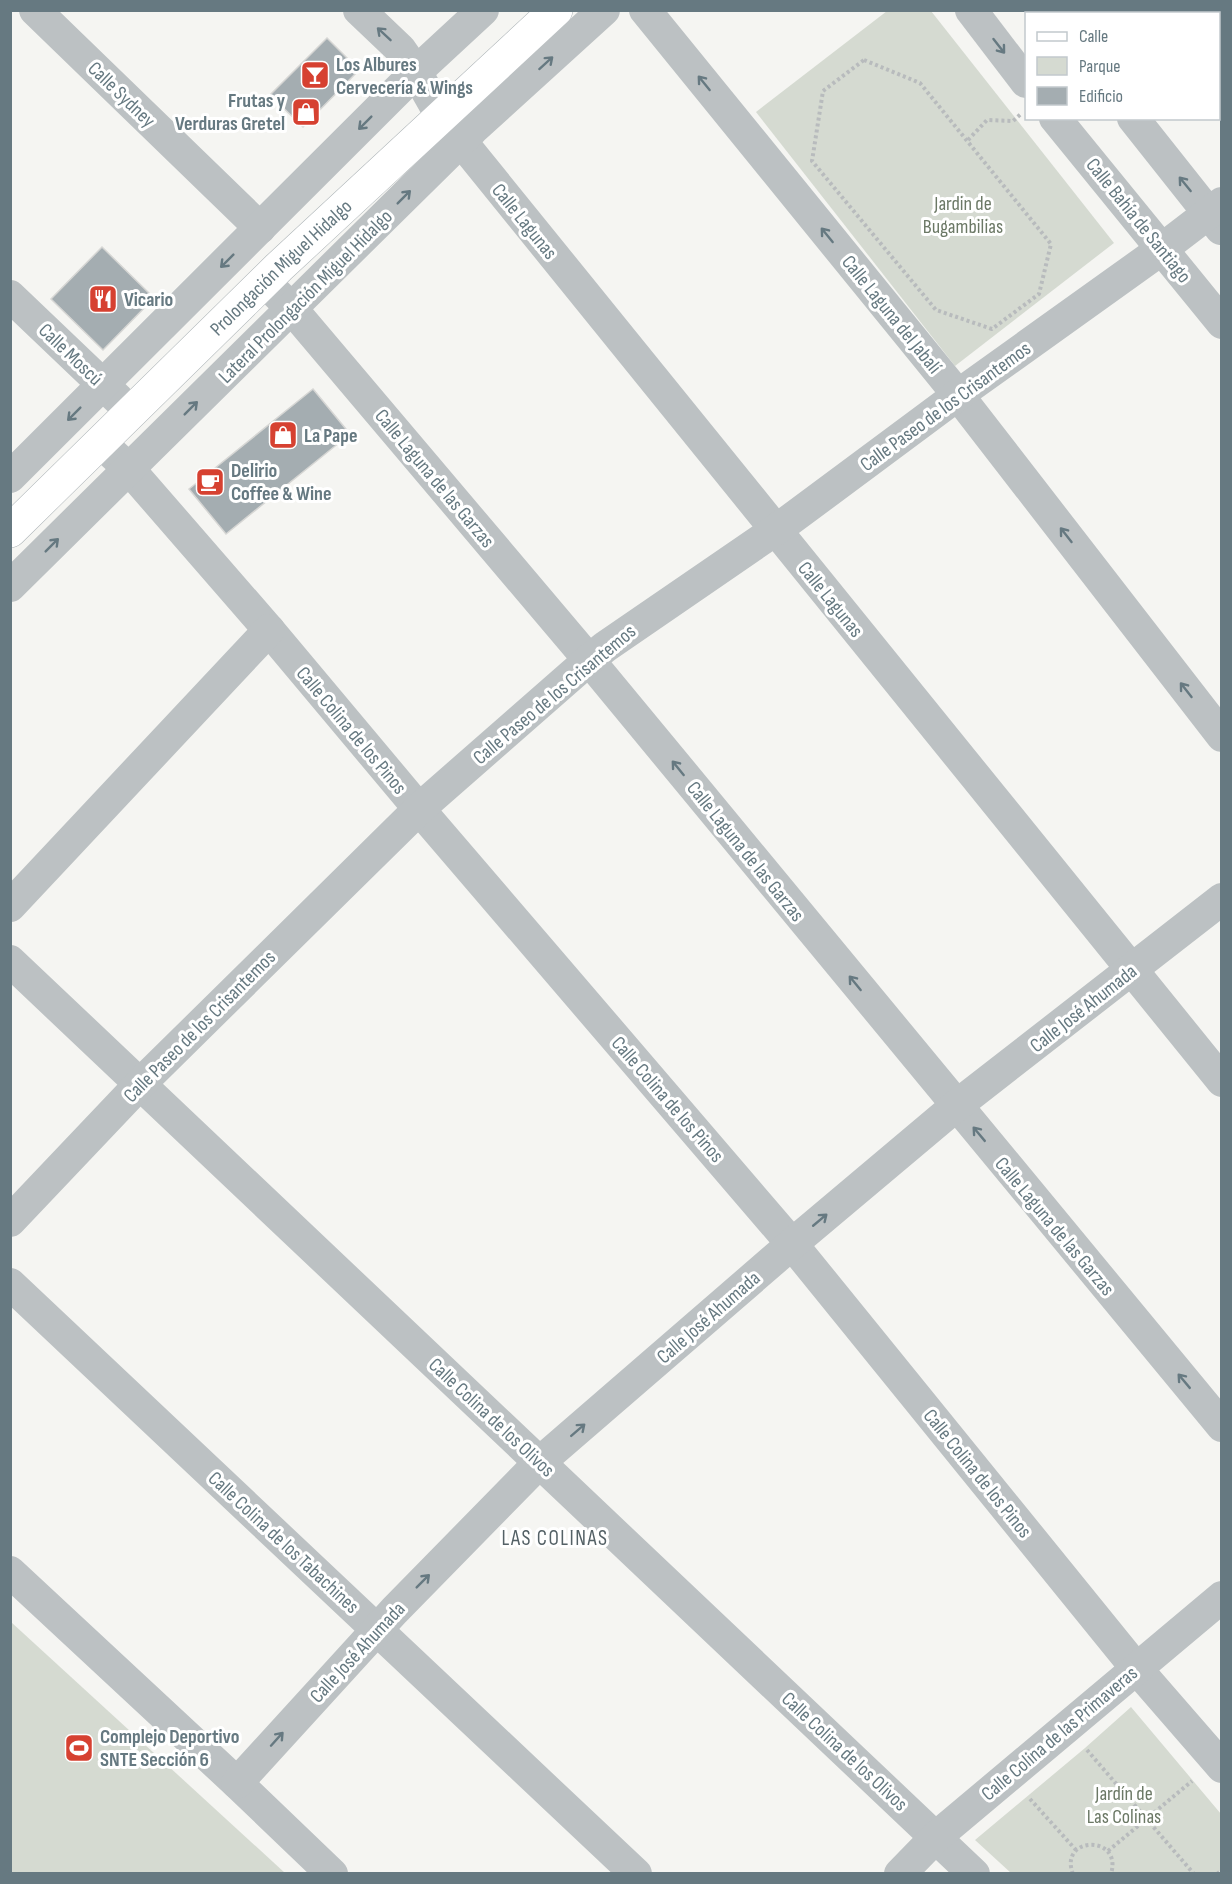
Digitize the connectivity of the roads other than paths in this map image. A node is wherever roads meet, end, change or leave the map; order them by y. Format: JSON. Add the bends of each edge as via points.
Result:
{"nodes":[{"id":1,"x":35,"y":10,"type":"edge"},
{"id":2,"x":359,"y":10,"type":"edge"},
{"id":3,"x":483,"y":10,"type":"edge"},
{"id":4,"x":556,"y":10,"type":"edge"},
{"id":5,"x":604,"y":10,"type":"edge"},
{"id":6,"x":645,"y":10,"type":"edge"},
{"id":7,"x":971,"y":10,"type":"edge"},
{"id":8,"x":416,"y":72,"type":"junction"},
{"id":9,"x":1025,"y":81,"type":"edge"},
{"id":10,"x":1057,"y":120,"type":"edge"},
{"id":11,"x":1134,"y":120,"type":"edge"},
{"id":12,"x":451,"y":129,"type":"junction"},
{"id":13,"x":1217,"y":216,"type":"edge"},
{"id":14,"x":260,"y":228,"type":"junction"},
{"id":15,"x":1162,"y":249,"type":"junction"},
{"id":16,"x":264,"y":281,"type":"junction"},
{"id":17,"x":10,"y":296,"type":"edge"},
{"id":18,"x":292,"y":309,"type":"junction"},
{"id":19,"x":1221,"y":323,"type":"edge"},
{"id":20,"x":103,"y":384,"type":"junction"},
{"id":21,"x":958,"y":395,"type":"junction"},
{"id":22,"x":132,"y":412,"type":"junction"},
{"id":23,"x":101,"y":442,"type":"junction"},
{"id":24,"x":129,"y":469,"type":"junction"},
{"id":25,"x":10,"y":477,"type":"edge"},
{"id":26,"x":776,"y":530,"type":"junction"},
{"id":27,"x":10,"y":531,"type":"edge"},
{"id":28,"x":10,"y":586,"type":"edge"},
{"id":29,"x":268,"y":630,"type":"junction"},
{"id":30,"x":589,"y":660,"type":"junction"},
{"id":31,"x":1221,"y":736,"type":"edge"},
{"id":32,"x":419,"y":809,"type":"junction"},
{"id":33,"x":1221,"y":899,"type":"edge"},
{"id":34,"x":10,"y":906,"type":"edge"},
{"id":35,"x":10,"y":961,"type":"edge"},
{"id":36,"x":1132,"y":970,"type":"junction"},
{"id":37,"x":1221,"y":1081,"type":"edge"},
{"id":38,"x":140,"y":1083,"type":"junction"},
{"id":39,"x":956,"y":1106,"type":"junction"},
{"id":40,"x":10,"y":1221,"type":"edge"},
{"id":41,"x":792,"y":1244,"type":"junction"},
{"id":42,"x":10,"y":1284,"type":"edge"},
{"id":43,"x":1221,"y":1426,"type":"edge"},
{"id":44,"x":540,"y":1462,"type":"junction"},
{"id":45,"x":10,"y":1572,"type":"edge"},
{"id":46,"x":1221,"y":1597,"type":"edge"},
{"id":47,"x":377,"y":1629,"type":"junction"},
{"id":48,"x":1136,"y":1668,"type":"junction"},
{"id":49,"x":1221,"y":1767,"type":"edge"},
{"id":50,"x":237,"y":1783,"type":"junction"},
{"id":51,"x":936,"y":1837,"type":"junction"},
{"id":52,"x":332,"y":1874,"type":"edge"},
{"id":53,"x":636,"y":1874,"type":"edge"},
{"id":54,"x":900,"y":1874,"type":"edge"},
{"id":55,"x":974,"y":1874,"type":"edge"}],
"edges":[{"from":1,"to":14,"type":"street","name":"Calle Sydney"},
{"from":8,"to":2,"type":"street","name":"Calle Lagunas","one_way":true,"via":[[400,49]]},
{"from":3,"to":8,"type":"street"},
{"from":4,"to":12,"type":"main road","name":"Prolongación Miguel Hidalgo"},
{"from":12,"to":5,"type":"street","name":"Lateral Prolongación Miguel Hidalgo","one_way":true},
{"from":21,"to":6,"type":"street","name":"Calle Laguna del Jabalí","one_way":true},
{"from":7,"to":9,"type":"street","one_way":true},
{"from":8,"to":12,"type":"street","name":"Calle Lagunas"},
{"from":8,"to":14,"type":"street","one_way":true},
{"from":10,"to":15,"type":"street","name":"Calle Bahía de Santiago"},
{"from":13,"to":11,"type":"street","one_way":true},
{"from":12,"to":16,"type":"main road","name":"Prolongación Miguel Hidalgo"},
{"from":18,"to":12,"type":"street","name":"Lateral Prolongación Miguel Hidalgo","one_way":true},
{"from":12,"to":26,"type":"street","name":"Calle Lagunas"},
{"from":13,"to":15,"type":"street","name":"Calle Paseo de los Crisantemos"},
{"from":14,"to":20,"type":"street","one_way":true},
{"from":15,"to":19,"type":"street","name":"Calle Bahía de Santiago"},
{"from":15,"to":21,"type":"street","name":"Calle Paseo de los Crisantemos"},
{"from":16,"to":18,"type":"street","name":"Calle Laguna de las Garzas"},
{"from":16,"to":22,"type":"main road","name":"Prolongación Miguel Hidalgo"},
{"from":17,"to":20,"type":"street","name":"Calle Moscú"},
{"from":24,"to":18,"type":"street","name":"Lateral Prolongación Miguel Hidalgo","one_way":true},
{"from":18,"to":30,"type":"street","name":"Calle Laguna de las Garzas"},
{"from":20,"to":22,"type":"street","name":"Calle Moscú"},
{"from":20,"to":25,"type":"street","one_way":true},
{"from":21,"to":26,"type":"street","name":"Calle Paseo de los Crisantemos"},
{"from":31,"to":21,"type":"street","name":"Calle Laguna del Jabalí","one_way":true},
{"from":22,"to":23,"type":"main road","name":"Prolongación Miguel Hidalgo"},
{"from":23,"to":24,"type":"street","name":"Calle Colina de los Pinos"},
{"from":23,"to":27,"type":"main road","name":"Prolongación Miguel Hidalgo"},
{"from":28,"to":24,"type":"street","name":"Lateral Prolongación Miguel Hidalgo","one_way":true},
{"from":24,"to":29,"type":"street","name":"Calle Colina de los Pinos"},
{"from":26,"to":30,"type":"street","name":"Calle Paseo de los Crisantemos"},
{"from":26,"to":36,"type":"street","name":"Calle Lagunas"},
{"from":29,"to":32,"type":"street","name":"Calle Colina de los Pinos"},
{"from":29,"to":34,"type":"street"},
{"from":30,"to":32,"type":"street","name":"Calle Paseo de los Crisantemos"},
{"from":39,"to":30,"type":"street","name":"Calle Laguna de las Garzas","one_way":true},
{"from":32,"to":38,"type":"street","name":"Calle Paseo de los Crisantemos"},
{"from":32,"to":41,"type":"street","name":"Calle Colina de los Pinos"},
{"from":33,"to":36,"type":"street","name":"Calle José Ahumada"},
{"from":35,"to":38,"type":"street","name":"Calle Colina de los Olivos"},
{"from":36,"to":37,"type":"street","name":"Calle Lagunas"},
{"from":36,"to":39,"type":"street","name":"Calle José Ahumada"},
{"from":38,"to":40,"type":"street","name":"Calle Paseo de los Crisantemos"},
{"from":38,"to":44,"type":"street","name":"Calle Colina de los Olivos"},
{"from":41,"to":39,"type":"street","name":"Calle José Ahumada","one_way":true},
{"from":43,"to":39,"type":"street","name":"Calle Laguna de las Garzas","one_way":true},
{"from":44,"to":41,"type":"street","name":"Calle José Ahumada","one_way":true},
{"from":41,"to":48,"type":"street","name":"Calle Colina de los Pinos"},
{"from":42,"to":47,"type":"street","name":"Calle Colina de los Tabachines"},
{"from":47,"to":44,"type":"street","name":"Calle José Ahumada","one_way":true},
{"from":44,"to":51,"type":"street","name":"Calle Colina de los Olivos"},
{"from":45,"to":50,"type":"street"},
{"from":46,"to":48,"type":"street","name":"Calle Colina de las Primaveras"},
{"from":50,"to":47,"type":"street","name":"Calle José Ahumada","one_way":true},
{"from":47,"to":53,"type":"street","name":"Calle Colina de los Tabachines"},
{"from":48,"to":49,"type":"street","name":"Calle Colina de los Pinos"},
{"from":48,"to":51,"type":"street","name":"Calle Colina de las Primaveras"},
{"from":50,"to":52,"type":"street"},
{"from":51,"to":54,"type":"street","name":"Calle Colina de las Primaveras"},
{"from":51,"to":55,"type":"street","name":"Calle Colina de los Olivos"}]}
